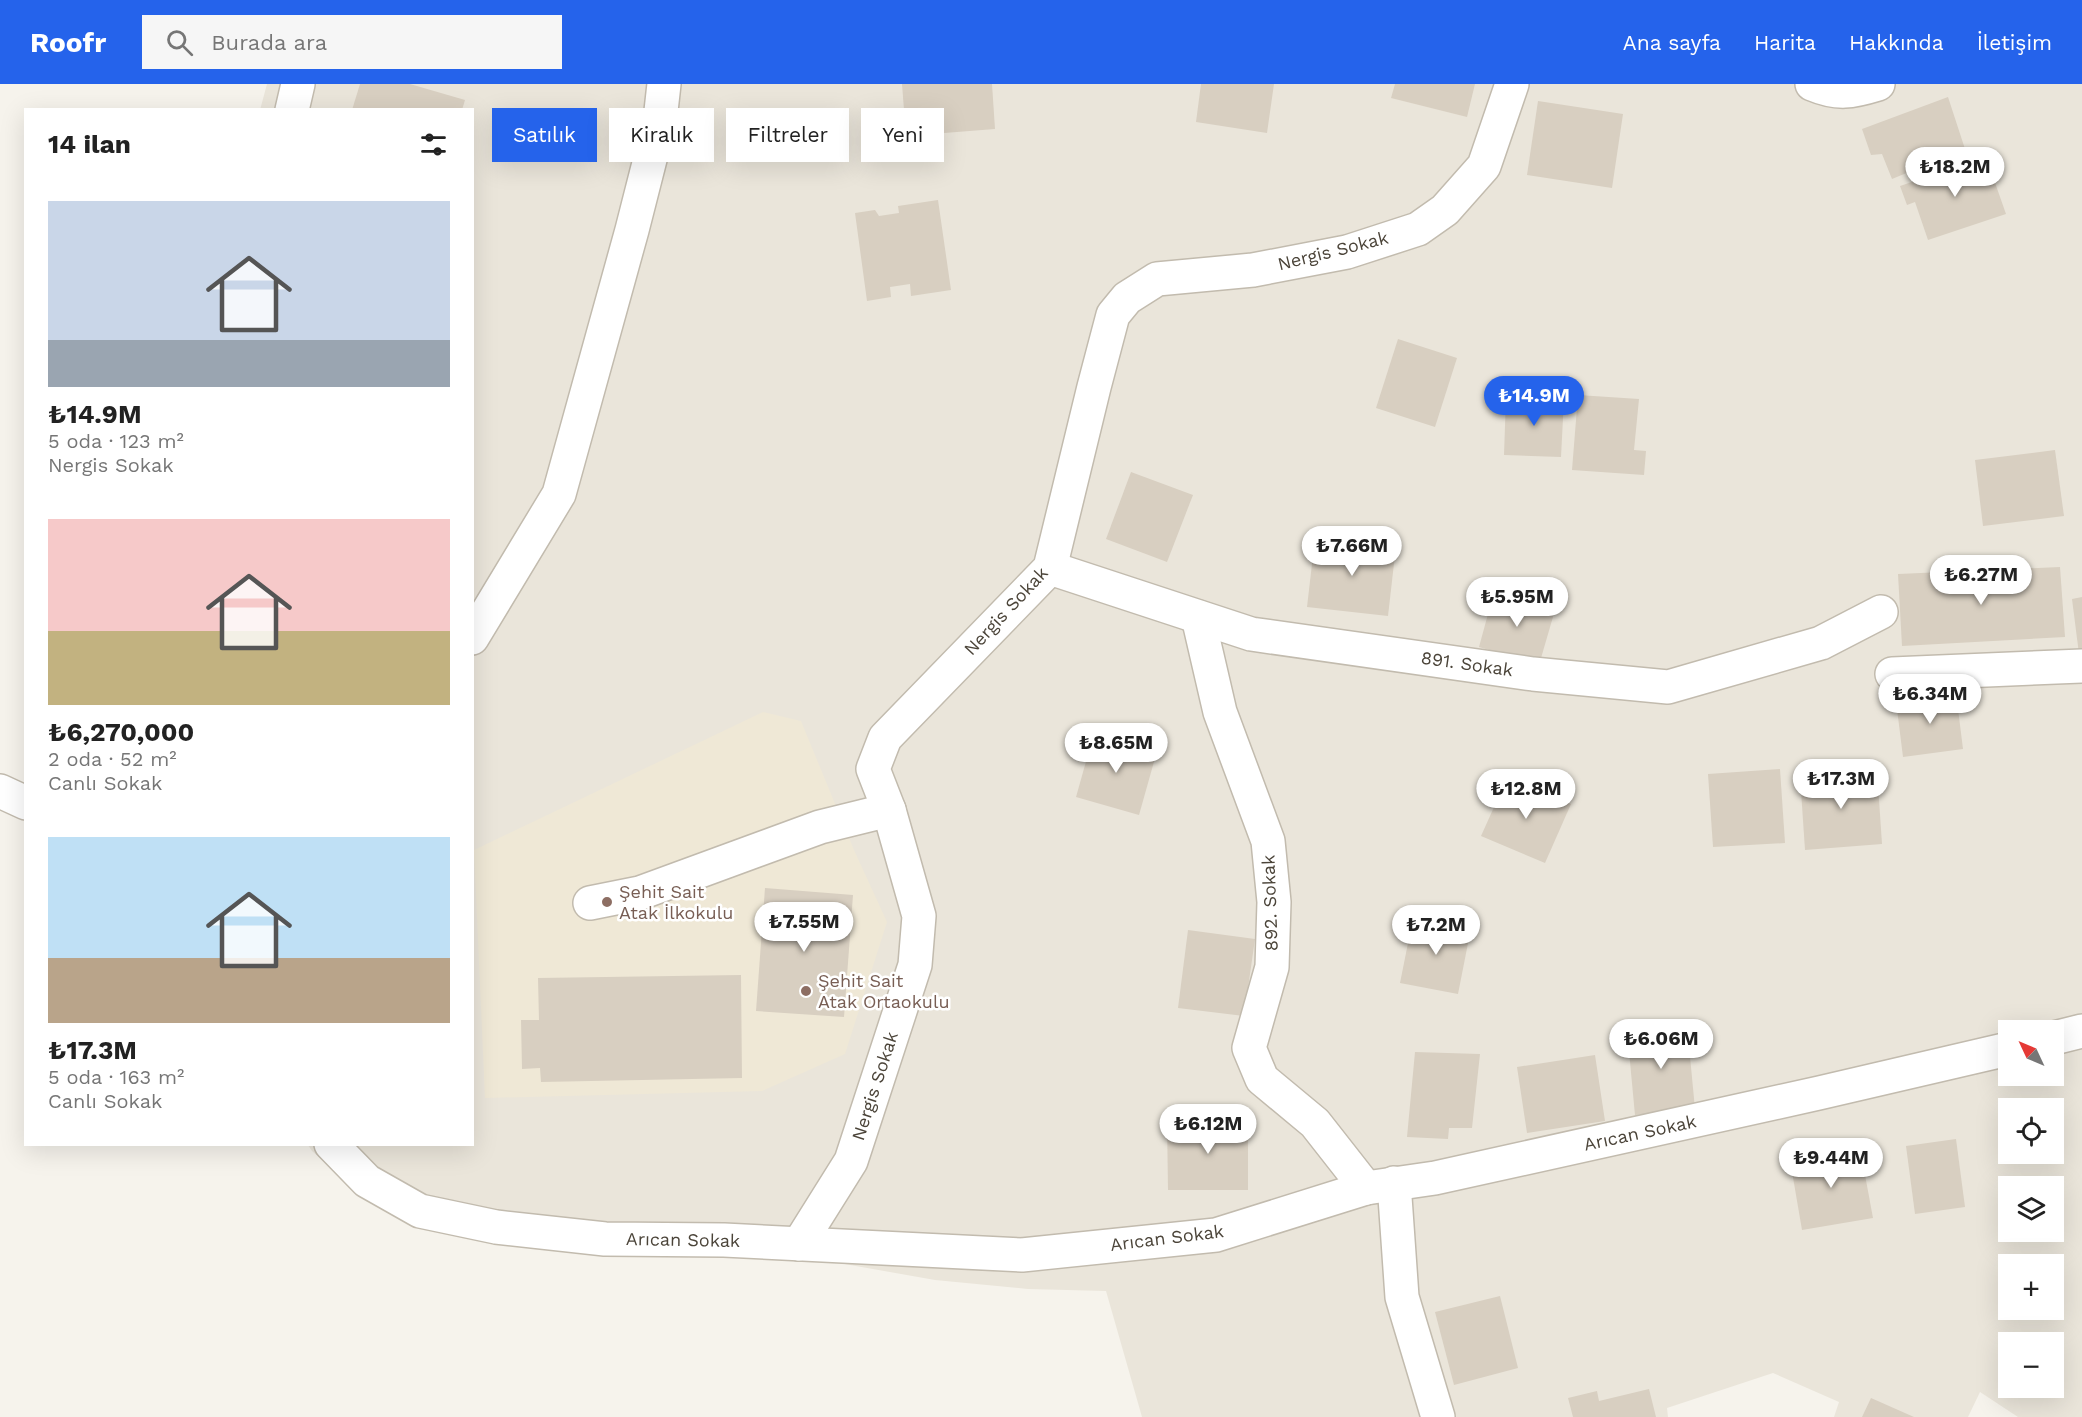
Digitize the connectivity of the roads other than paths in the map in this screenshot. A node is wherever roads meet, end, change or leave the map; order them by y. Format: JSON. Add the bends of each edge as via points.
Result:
{"nodes":[{"id":1,"x":298,"y":84,"type":"edge"},
{"id":2,"x":664,"y":84,"type":"edge"},
{"id":3,"x":1512,"y":84,"type":"edge"},
{"id":4,"x":1812,"y":84,"type":"edge"},
{"id":5,"x":1878,"y":84,"type":"edge"},
{"id":6,"x":292,"y":108,"type":"edge"},
{"id":7,"x":1050,"y":568,"type":"junction"},
{"id":8,"x":1881,"y":612,"type":"dead end"},
{"id":9,"x":1198,"y":617,"type":"junction"},
{"id":10,"x":474,"y":635,"type":"edge"},
{"id":11,"x":2082,"y":666,"type":"edge"},
{"id":12,"x":1892,"y":674,"type":"dead end"},
{"id":13,"x":0,"y":791,"type":"edge"},
{"id":14,"x":24,"y":802,"type":"edge"},
{"id":15,"x":889,"y":810,"type":"junction"},
{"id":16,"x":590,"y":903,"type":"dead end"},
{"id":17,"x":2082,"y":1031,"type":"edge"},
{"id":18,"x":2064,"y":1036,"type":"edge"},
{"id":19,"x":1998,"y":1050,"type":"edge"},
{"id":20,"x":343,"y":1150,"type":"edge"},
{"id":21,"x":1380,"y":1186,"type":"junction"},
{"id":22,"x":800,"y":1244,"type":"junction"},
{"id":23,"x":1438,"y":1417,"type":"edge"}],
"edges":[{"from":1,"to":6,"type":"street"},
{"from":2,"to":10,"type":"street","via":[[660,120],[635,219],[559,494]]},
{"from":3,"to":7,"type":"street","name":"Nergis Sokak","via":[[1484,166],[1446,210],[1418,229],[1335,254],[1253,270],[1156,279],[1127,298],[1113,315]]},
{"from":4,"to":5,"type":"street","via":[[1828,91],[1852,92]]},
{"from":7,"to":9,"type":"street","name":"891. Sokak"},
{"from":7,"to":15,"type":"street","name":"Nergis Sokak","via":[[885,738],[873,769]]},
{"from":8,"to":9,"type":"street","name":"891. Sokak","via":[[1821,643],[1668,687],[1533,674],[1251,634]]},
{"from":9,"to":21,"type":"street","name":"892. Sokak","via":[[1220,712],[1268,841],[1274,902],[1272,967],[1249,1048],[1262,1079],[1315,1123]]},
{"from":11,"to":12,"type":"street"},
{"from":13,"to":14,"type":"street"},
{"from":15,"to":16,"type":"street","via":[[820,827],[640,893]]},
{"from":15,"to":22,"type":"street","name":"Nergis Sokak","via":[[919,916],[915,965],[851,1161]]},
{"from":17,"to":18,"type":"street"},
{"from":19,"to":21,"type":"street","name":"Arıcan Sokak","via":[[1435,1178]]},
{"from":20,"to":22,"type":"street","name":"Arıcan Sokak","via":[[367,1181],[420,1211],[496,1227],[605,1239]]},
{"from":21,"to":22,"type":"street","name":"Arıcan Sokak","via":[[1216,1234],[1022,1255]]},
{"from":21,"to":23,"type":"street","via":[[1402,1297]]}]}
